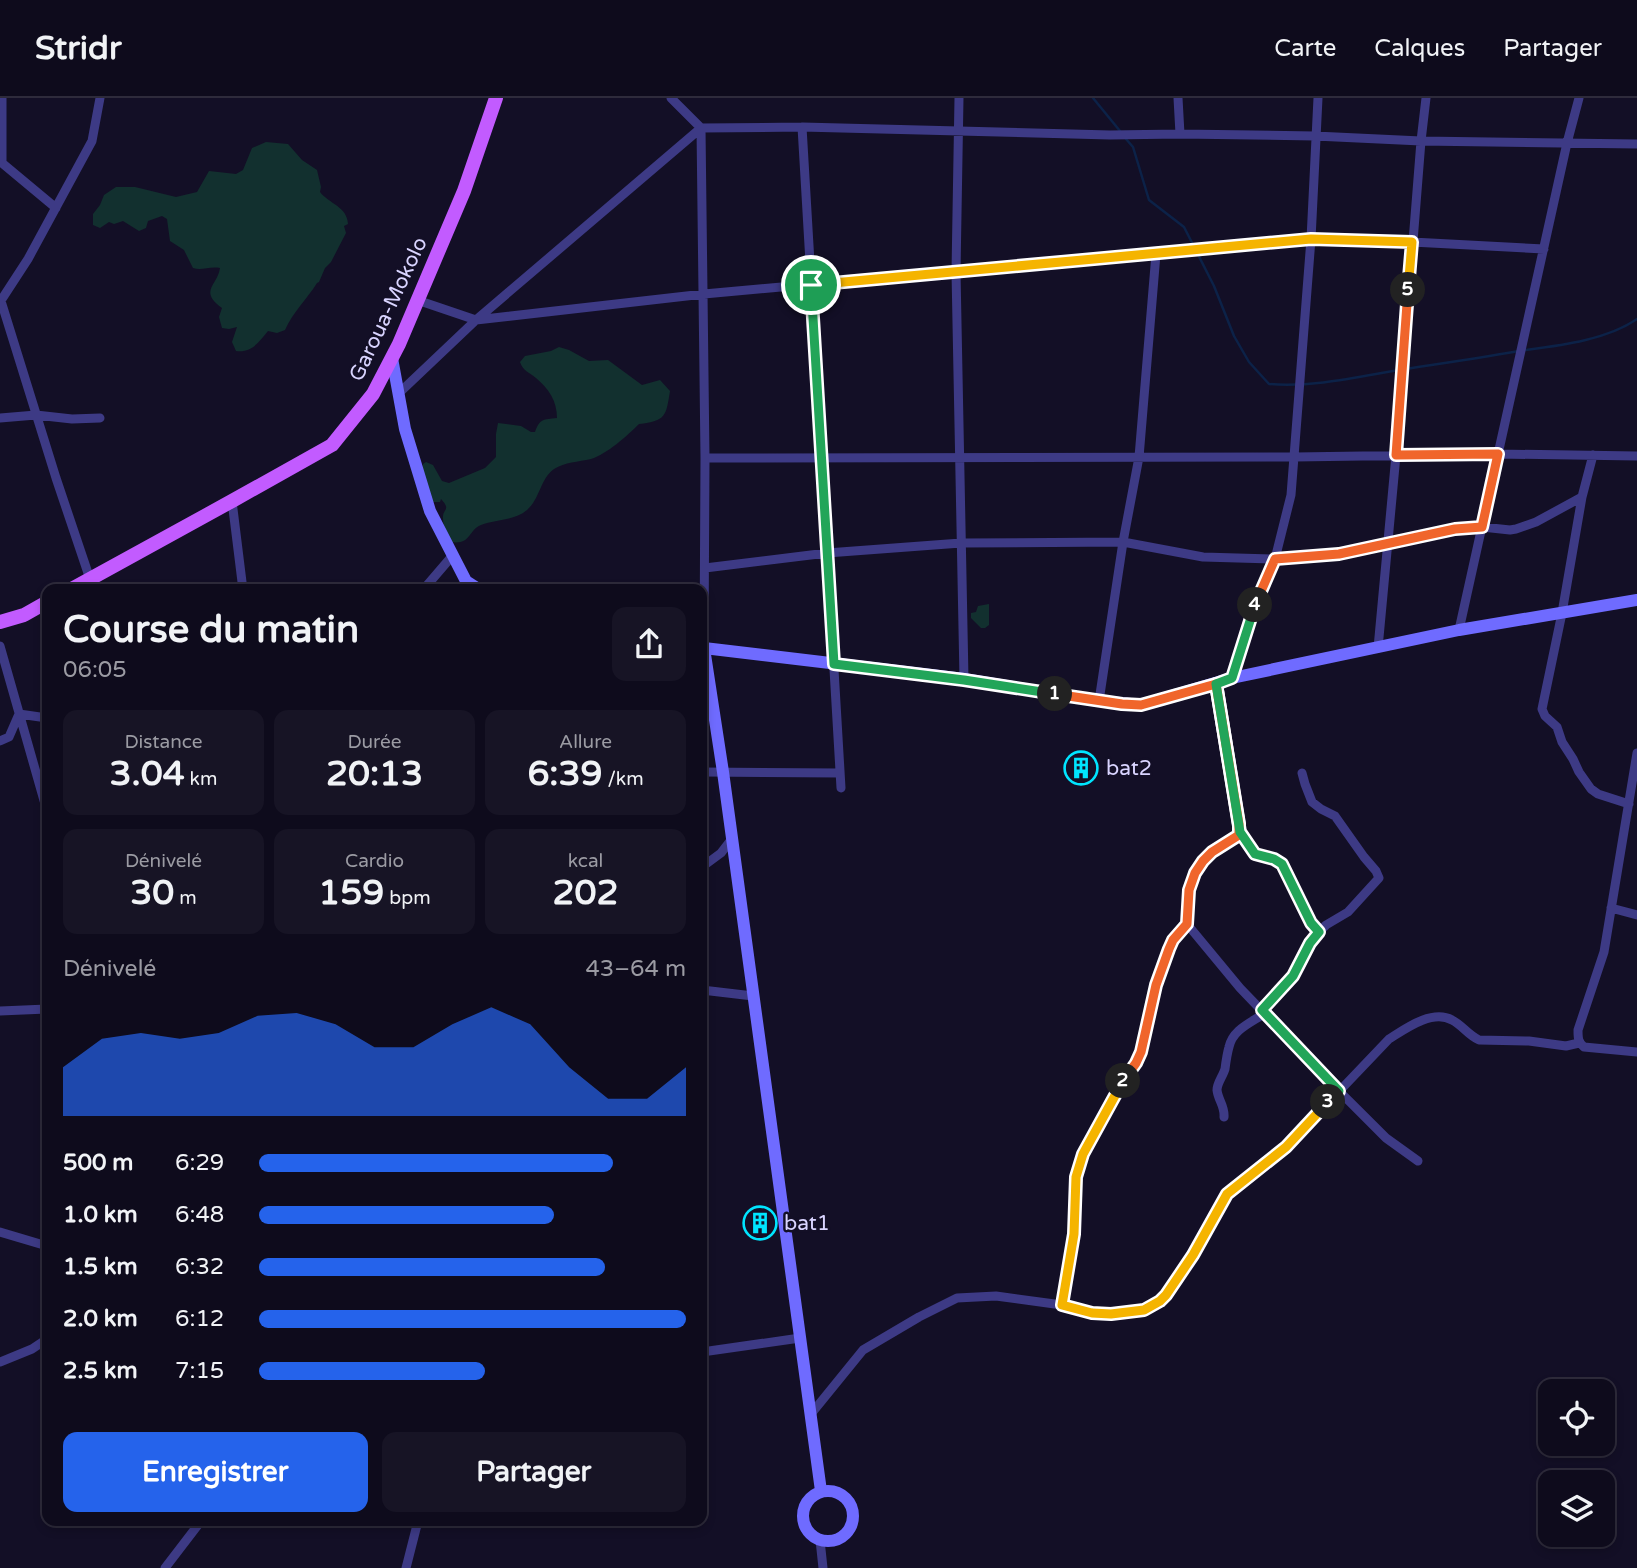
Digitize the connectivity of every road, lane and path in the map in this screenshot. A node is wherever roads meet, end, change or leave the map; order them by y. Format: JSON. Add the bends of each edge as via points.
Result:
{"nodes":[{"id":1,"x":2,"y":98,"type":"edge"},
{"id":2,"x":100,"y":98,"type":"edge"},
{"id":3,"x":496,"y":98,"type":"edge"},
{"id":4,"x":671,"y":98,"type":"edge"},
{"id":5,"x":959,"y":98,"type":"edge"},
{"id":6,"x":1178,"y":98,"type":"edge"},
{"id":7,"x":1318,"y":98,"type":"edge"},
{"id":8,"x":1426,"y":98,"type":"edge"},
{"id":9,"x":1579,"y":98,"type":"edge"},
{"id":10,"x":802,"y":127,"type":"junction"},
{"id":11,"x":701,"y":128,"type":"junction"},
{"id":12,"x":958,"y":131,"type":"junction"},
{"id":13,"x":1180,"y":134,"type":"junction"},
{"id":14,"x":1315,"y":136,"type":"junction"},
{"id":15,"x":1421,"y":141,"type":"junction"},
{"id":16,"x":1567,"y":143,"type":"junction"},
{"id":17,"x":1637,"y":144,"type":"edge"},
{"id":18,"x":56,"y":208,"type":"junction"},
{"id":19,"x":1311,"y":239,"type":"junction"},
{"id":20,"x":1412,"y":242,"type":"junction"},
{"id":21,"x":1544,"y":249,"type":"junction"},
{"id":22,"x":1156,"y":254,"type":"junction"},
{"id":23,"x":956,"y":272,"type":"junction"},
{"id":24,"x":811,"y":285,"type":"junction"},
{"id":25,"x":704,"y":294,"type":"junction"},
{"id":26,"x":417,"y":300,"type":"junction"},
{"id":27,"x":1,"y":302,"type":"edge"},
{"id":28,"x":476,"y":320,"type":"junction"},
{"id":29,"x":392,"y":358,"type":"junction"},
{"id":30,"x":398,"y":394,"type":"junction"},
{"id":31,"x":36,"y":415,"type":"junction"},
{"id":32,"x":0,"y":418,"type":"edge"},
{"id":33,"x":100,"y":418,"type":"dead end"},
{"id":34,"x":1498,"y":454,"type":"junction"},
{"id":35,"x":1396,"y":455,"type":"junction"},
{"id":36,"x":1593,"y":455,"type":"junction"},
{"id":37,"x":1637,"y":456,"type":"edge"},
{"id":38,"x":959,"y":457,"type":"junction"},
{"id":39,"x":1139,"y":457,"type":"junction"},
{"id":40,"x":1295,"y":457,"type":"junction"},
{"id":41,"x":705,"y":458,"type":"junction"},
{"id":42,"x":821,"y":458,"type":"junction"},
{"id":43,"x":1582,"y":497,"type":"junction"},
{"id":44,"x":232,"y":502,"type":"junction"},
{"id":45,"x":1482,"y":527,"type":"junction"},
{"id":46,"x":1123,"y":542,"type":"junction"},
{"id":47,"x":961,"y":543,"type":"junction"},
{"id":48,"x":1388,"y":543,"type":"junction"},
{"id":49,"x":827,"y":553,"type":"junction"},
{"id":50,"x":453,"y":555,"type":"junction"},
{"id":51,"x":1275,"y":559,"type":"junction"},
{"id":52,"x":705,"y":568,"type":"junction"},
{"id":53,"x":90,"y":579,"type":"junction"},
{"id":54,"x":81,"y":584,"type":"edge"},
{"id":55,"x":242,"y":584,"type":"edge"},
{"id":56,"x":428,"y":584,"type":"edge"},
{"id":57,"x":471,"y":584,"type":"edge"},
{"id":58,"x":705,"y":584,"type":"edge"},
{"id":59,"x":1637,"y":600,"type":"edge"},
{"id":60,"x":42,"y":605,"type":"edge"},
{"id":61,"x":1562,"y":613,"type":"junction"},
{"id":62,"x":0,"y":622,"type":"edge"},
{"id":63,"x":1459,"y":630,"type":"junction"},
{"id":64,"x":0,"y":646,"type":"edge"},
{"id":65,"x":707,"y":648,"type":"edge"},
{"id":66,"x":1378,"y":648,"type":"junction"},
{"id":67,"x":834,"y":664,"type":"junction"},
{"id":68,"x":707,"y":673,"type":"edge"},
{"id":69,"x":1232,"y":678,"type":"junction"},
{"id":70,"x":964,"y":680,"type":"junction"},
{"id":71,"x":1216,"y":684,"type":"junction"},
{"id":72,"x":1099,"y":701,"type":"junction"},
{"id":73,"x":19,"y":714,"type":"junction"},
{"id":74,"x":42,"y":717,"type":"edge"},
{"id":75,"x":0,"y":741,"type":"edge"},
{"id":76,"x":1637,"y":753,"type":"edge"},
{"id":77,"x":707,"y":772,"type":"edge"},
{"id":78,"x":723,"y":772,"type":"junction"},
{"id":79,"x":840,"y":773,"type":"junction"},
{"id":80,"x":1302,"y":773,"type":"dead end"},
{"id":81,"x":841,"y":788,"type":"dead end"},
{"id":82,"x":42,"y":794,"type":"edge"},
{"id":83,"x":1629,"y":804,"type":"junction"},
{"id":84,"x":1240,"y":832,"type":"junction"},
{"id":85,"x":731,"y":840,"type":"junction"},
{"id":86,"x":707,"y":863,"type":"edge"},
{"id":87,"x":1611,"y":908,"type":"junction"},
{"id":88,"x":1637,"y":915,"type":"edge"},
{"id":89,"x":1187,"y":924,"type":"junction"},
{"id":90,"x":1319,"y":932,"type":"junction"},
{"id":91,"x":707,"y":991,"type":"edge"},
{"id":92,"x":753,"y":996,"type":"junction"},
{"id":93,"x":42,"y":1009,"type":"edge"},
{"id":94,"x":0,"y":1011,"type":"edge"},
{"id":95,"x":1263,"y":1012,"type":"junction"},
{"id":96,"x":1579,"y":1043,"type":"junction"},
{"id":97,"x":1637,"y":1052,"type":"edge"},
{"id":98,"x":1339,"y":1091,"type":"junction"},
{"id":99,"x":1224,"y":1117,"type":"dead end"},
{"id":100,"x":1418,"y":1161,"type":"dead end"},
{"id":101,"x":0,"y":1232,"type":"edge"},
{"id":102,"x":42,"y":1245,"type":"edge"},
{"id":103,"x":1062,"y":1305,"type":"junction"},
{"id":104,"x":800,"y":1338,"type":"junction"},
{"id":105,"x":42,"y":1342,"type":"edge"},
{"id":106,"x":707,"y":1351,"type":"edge"},
{"id":107,"x":0,"y":1362,"type":"edge"},
{"id":108,"x":811,"y":1414,"type":"junction"},
{"id":109,"x":821,"y":1491,"type":"junction"},
{"id":110,"x":197,"y":1526,"type":"edge"},
{"id":111,"x":417,"y":1526,"type":"edge"},
{"id":112,"x":820,"y":1540,"type":"junction"},
{"id":113,"x":165,"y":1568,"type":"edge"},
{"id":114,"x":406,"y":1568,"type":"edge"},
{"id":115,"x":823,"y":1568,"type":"edge"}],
"edges":[{"from":1,"to":18,"type":"street","via":[[2,163]]},
{"from":2,"to":18,"type":"street","via":[[92,141]]},
{"from":3,"to":26,"type":"main road","name":"Garoua-Mokolo","via":[[464,191]]},
{"from":4,"to":11,"type":"street"},
{"from":5,"to":12,"type":"street"},
{"from":6,"to":13,"type":"street"},
{"from":7,"to":14,"type":"street"},
{"from":8,"to":15,"type":"street"},
{"from":9,"to":16,"type":"street"},
{"from":10,"to":11,"type":"street"},
{"from":10,"to":12,"type":"street"},
{"from":10,"to":24,"type":"street"},
{"from":11,"to":25,"type":"street"},
{"from":11,"to":28,"type":"street"},
{"from":12,"to":13,"type":"street"},
{"from":12,"to":23,"type":"street"},
{"from":13,"to":14,"type":"street"},
{"from":14,"to":15,"type":"street"},
{"from":14,"to":19,"type":"street"},
{"from":15,"to":16,"type":"street"},
{"from":15,"to":20,"type":"street"},
{"from":16,"to":17,"type":"street"},
{"from":16,"to":21,"type":"street"},
{"from":18,"to":27,"type":"street"},
{"from":19,"to":20,"type":"street"},
{"from":19,"to":22,"type":"street"},
{"from":19,"to":40,"type":"street"},
{"from":20,"to":21,"type":"street"},
{"from":20,"to":35,"type":"street"},
{"from":21,"to":34,"type":"street"},
{"from":22,"to":23,"type":"street"},
{"from":22,"to":39,"type":"street"},
{"from":23,"to":24,"type":"street"},
{"from":23,"to":38,"type":"street"},
{"from":24,"to":25,"type":"street"},
{"from":24,"to":42,"type":"street"},
{"from":25,"to":28,"type":"street"},
{"from":25,"to":41,"type":"street"},
{"from":26,"to":28,"type":"street"},
{"from":26,"to":29,"type":"main road","name":"Garoua-Mokolo"},
{"from":27,"to":31,"type":"street"},
{"from":28,"to":30,"type":"street"},
{"from":29,"to":30,"type":"street"},
{"from":29,"to":44,"type":"main road","name":"Garoua-Mokolo","via":[[373,394],[331,445]]},
{"from":30,"to":50,"type":"street","via":[[430,511]]},
{"from":31,"to":32,"type":"street"},
{"from":31,"to":33,"type":"street"},
{"from":31,"to":53,"type":"street"},
{"from":34,"to":35,"type":"street"},
{"from":34,"to":36,"type":"street"},
{"from":34,"to":45,"type":"street"},
{"from":35,"to":40,"type":"street"},
{"from":35,"to":48,"type":"street"},
{"from":36,"to":37,"type":"street"},
{"from":36,"to":43,"type":"street"},
{"from":38,"to":39,"type":"street"},
{"from":38,"to":42,"type":"street"},
{"from":38,"to":47,"type":"street"},
{"from":39,"to":40,"type":"street"},
{"from":39,"to":46,"type":"street"},
{"from":40,"to":51,"type":"street","via":[[1290,503]]},
{"from":41,"to":42,"type":"street"},
{"from":41,"to":52,"type":"street"},
{"from":42,"to":49,"type":"street"},
{"from":43,"to":45,"type":"street","via":[[1525,527]]},
{"from":43,"to":61,"type":"street"},
{"from":44,"to":53,"type":"main road","name":"Garoua-Mokolo"},
{"from":44,"to":55,"type":"street"},
{"from":45,"to":48,"type":"street"},
{"from":45,"to":63,"type":"street"},
{"from":46,"to":47,"type":"street"},
{"from":46,"to":51,"type":"street","via":[[1203,557]]},
{"from":46,"to":72,"type":"street"},
{"from":47,"to":49,"type":"street"},
{"from":47,"to":70,"type":"street"},
{"from":48,"to":51,"type":"street","via":[[1339,554]]},
{"from":48,"to":66,"type":"street"},
{"from":49,"to":52,"type":"street"},
{"from":49,"to":67,"type":"street"},
{"from":50,"to":56,"type":"street"},
{"from":50,"to":57,"type":"street"},
{"from":51,"to":69,"type":"street"},
{"from":52,"to":58,"type":"street"},
{"from":53,"to":54,"type":"main road","name":"Garoua-Mokolo"},
{"from":59,"to":61,"type":"street"},
{"from":60,"to":62,"type":"main road"},
{"from":61,"to":63,"type":"street"},
{"from":61,"to":83,"type":"street","via":[[1542,712],[1557,727],[1591,789]]},
{"from":63,"to":66,"type":"street"},
{"from":64,"to":73,"type":"street"},
{"from":65,"to":67,"type":"street"},
{"from":66,"to":69,"type":"street"},
{"from":67,"to":70,"type":"street"},
{"from":67,"to":79,"type":"street"},
{"from":68,"to":78,"type":"street"},
{"from":69,"to":71,"type":"street"},
{"from":70,"to":72,"type":"street"},
{"from":71,"to":72,"type":"street","via":[[1141,705]]},
{"from":71,"to":84,"type":"street"},
{"from":73,"to":74,"type":"street"},
{"from":73,"to":75,"type":"street","via":[[9,737]]},
{"from":73,"to":82,"type":"street"},
{"from":76,"to":83,"type":"street"},
{"from":77,"to":78,"type":"street"},
{"from":78,"to":79,"type":"street"},
{"from":78,"to":85,"type":"street"},
{"from":79,"to":81,"type":"street"},
{"from":80,"to":90,"type":"street","via":[[1312,802],[1335,816],[1378,878],[1348,912]]},
{"from":83,"to":87,"type":"street"},
{"from":84,"to":89,"type":"street","via":[[1212,852],[1195,873]]},
{"from":84,"to":90,"type":"street","via":[[1255,854],[1282,864]]},
{"from":85,"to":86,"type":"street"},
{"from":85,"to":92,"type":"street"},
{"from":87,"to":88,"type":"street"},
{"from":87,"to":96,"type":"street","via":[[1604,952],[1578,1030]]},
{"from":89,"to":95,"type":"street"},
{"from":89,"to":103,"type":"street","via":[[1169,949],[1136,1063],[1083,1154],[1076,1177],[1074,1234]]},
{"from":90,"to":95,"type":"street","via":[[1293,976]]},
{"from":91,"to":92,"type":"street"},
{"from":92,"to":104,"type":"street"},
{"from":93,"to":94,"type":"street"},
{"from":95,"to":98,"type":"street"},
{"from":95,"to":99,"type":"street","via":[[1240,1029],[1229,1045],[1217,1091]]},
{"from":96,"to":97,"type":"street","via":[[1594,1049]]},
{"from":96,"to":98,"type":"street","via":[[1479,1040],[1452,1020],[1436,1017],[1389,1039]]},
{"from":98,"to":100,"type":"street","via":[[1386,1138]]},
{"from":98,"to":103,"type":"street","via":[[1286,1147],[1227,1194],[1193,1255],[1160,1301],[1144,1310],[1111,1314]]},
{"from":101,"to":102,"type":"street"},
{"from":103,"to":108,"type":"street","via":[[996,1296],[957,1298],[863,1350]]},
{"from":104,"to":106,"type":"street"},
{"from":104,"to":108,"type":"street"},
{"from":105,"to":107,"type":"street"},
{"from":108,"to":109,"type":"street"},
{"from":109,"to":112,"type":"street","via":[[808,1499],[802,1517],[811,1535]]},
{"from":109,"to":112,"type":"street","via":[[845,1496],[853,1514],[847,1532],[830,1541]]},
{"from":110,"to":113,"type":"street"},
{"from":111,"to":114,"type":"street"},
{"from":112,"to":115,"type":"street"}]}
